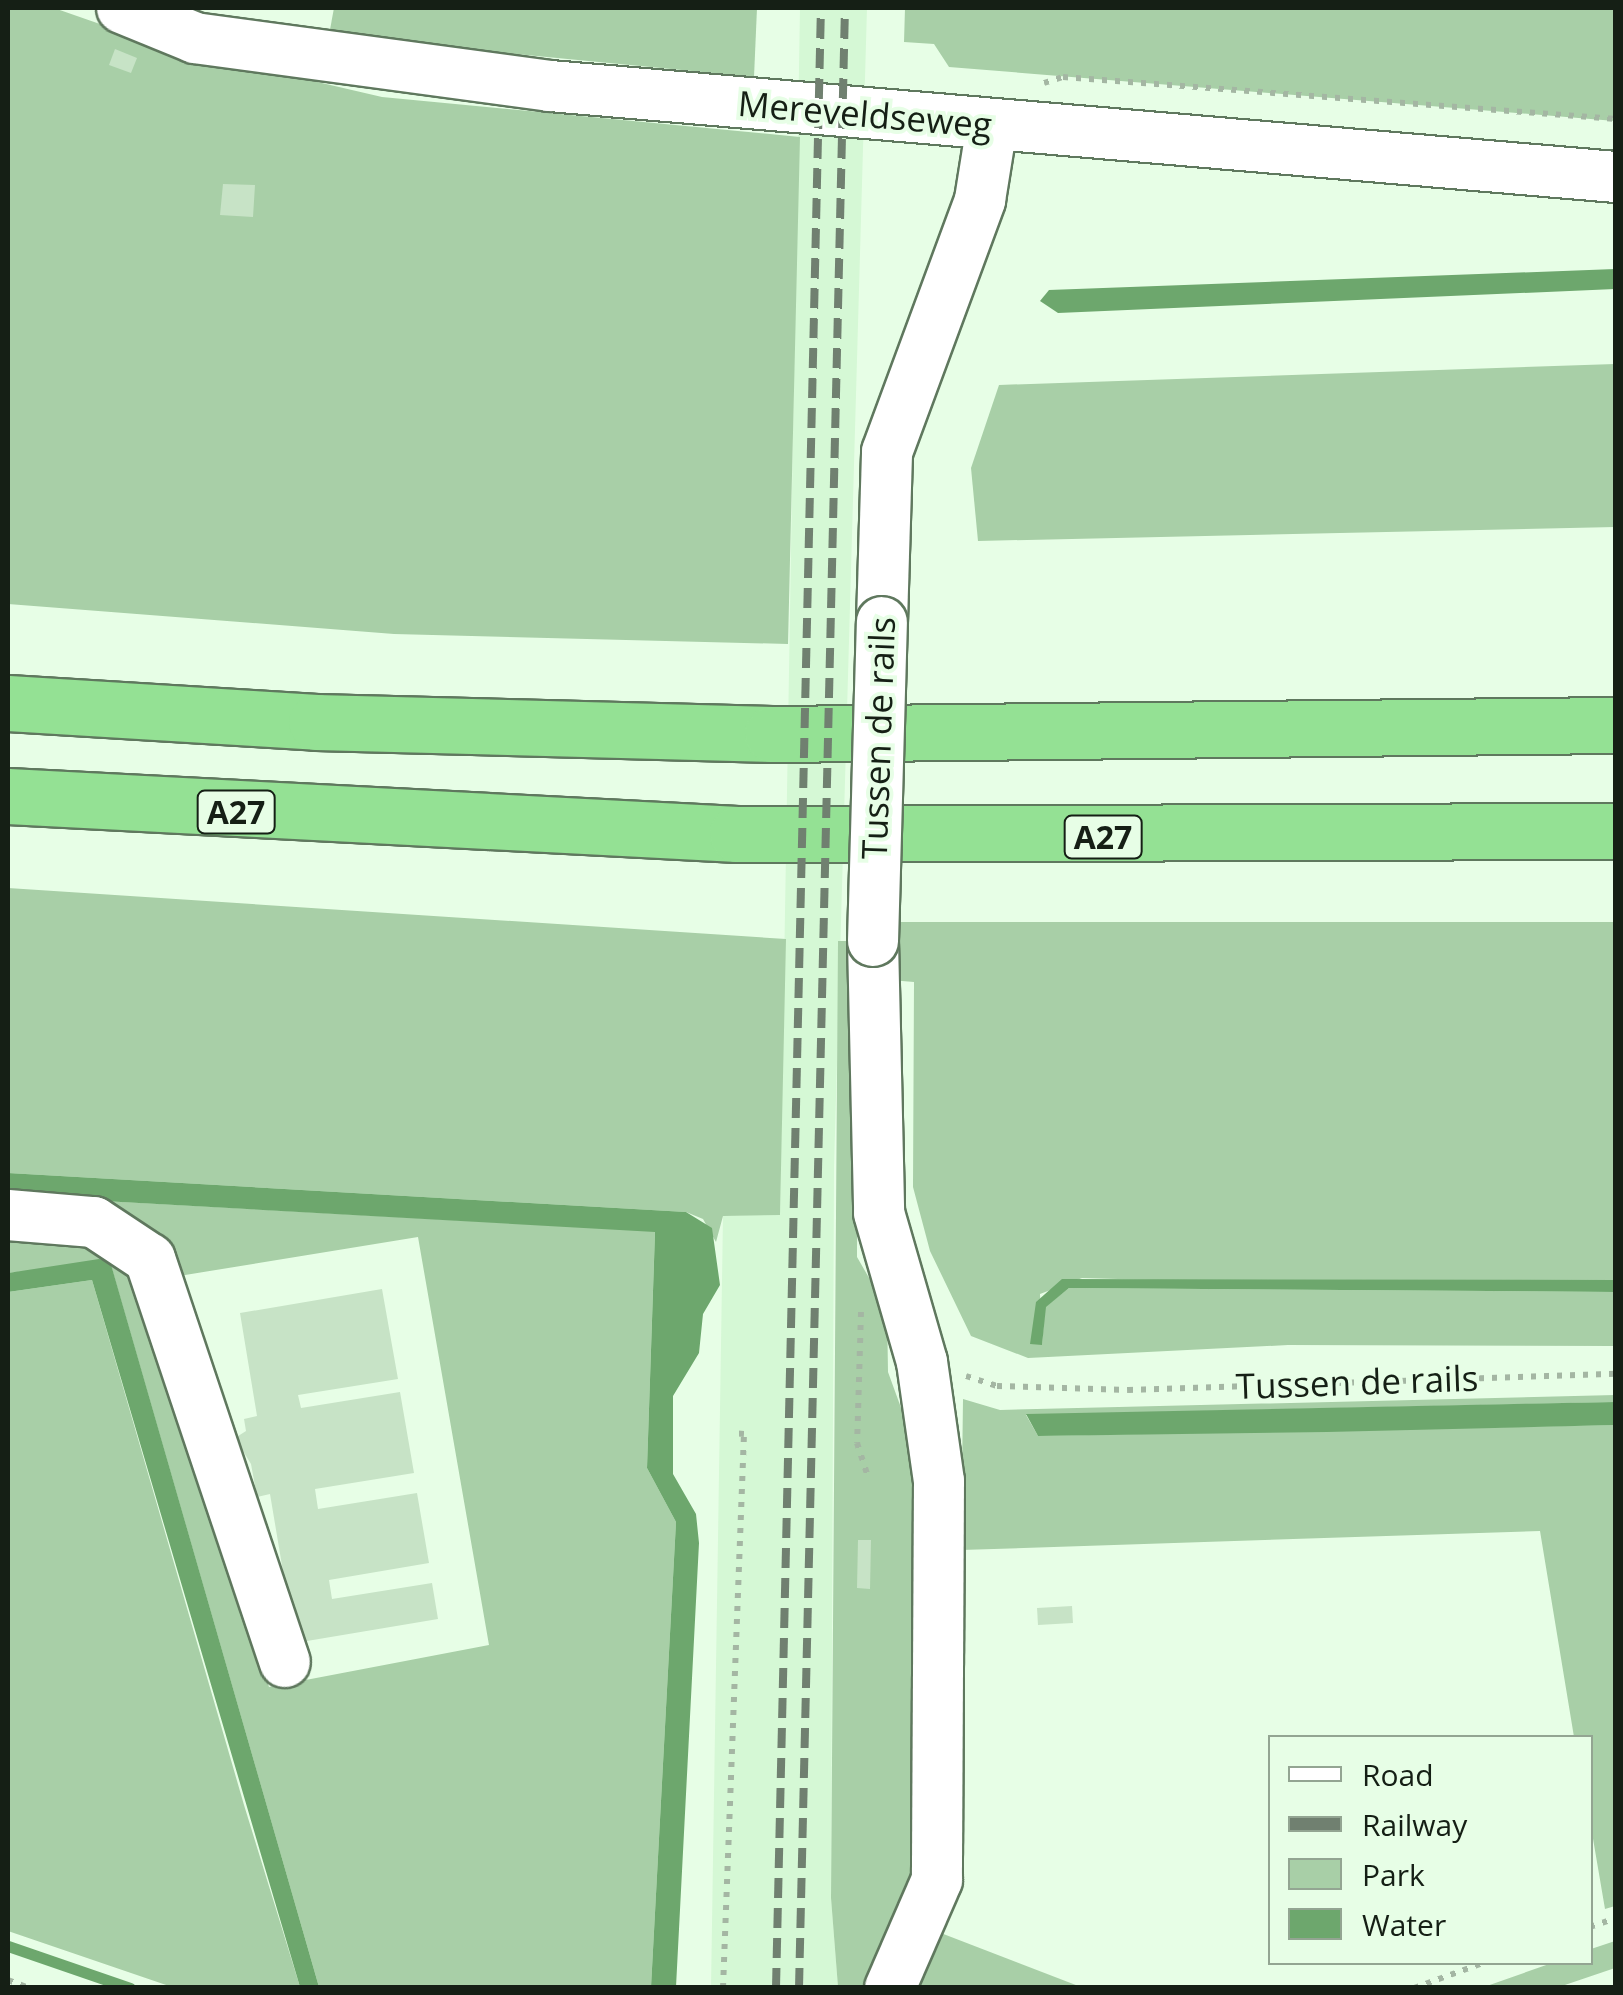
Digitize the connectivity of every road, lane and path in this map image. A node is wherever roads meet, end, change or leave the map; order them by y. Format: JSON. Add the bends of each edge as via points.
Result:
{"nodes":[{"id":1,"x":122,"y":8,"type":"edge"},
{"id":2,"x":1616,"y":119,"type":"edge"},
{"id":3,"x":1014,"y":127,"type":"junction"},
{"id":4,"x":1616,"y":177,"type":"edge"},
{"id":5,"x":1616,"y":700,"type":"edge"},
{"id":6,"x":8,"y":703,"type":"edge"},
{"id":7,"x":1616,"y":725,"type":"edge"},
{"id":8,"x":1479,"y":729,"type":"junction"},
{"id":9,"x":8,"y":796,"type":"edge"},
{"id":10,"x":1616,"y":830,"type":"edge"},
{"id":11,"x":1532,"y":834,"type":"junction"},
{"id":12,"x":1616,"y":848,"type":"edge"},
{"id":13,"x":8,"y":1214,"type":"edge"},
{"id":14,"x":860,"y":1330,"type":"dead end"},
{"id":15,"x":922,"y":1362,"type":"junction"},
{"id":16,"x":1616,"y":1374,"type":"edge"},
{"id":17,"x":732,"y":1434,"type":"dead end"},
{"id":18,"x":868,"y":1477,"type":"dead end"},
{"id":19,"x":285,"y":1662,"type":"dead end"},
{"id":20,"x":1478,"y":1965,"type":"edge"},
{"id":21,"x":8,"y":1980,"type":"edge"},
{"id":22,"x":30,"y":1988,"type":"edge"},
{"id":23,"x":723,"y":1988,"type":"edge"},
{"id":24,"x":890,"y":1988,"type":"edge"},
{"id":25,"x":1414,"y":1988,"type":"edge"}],
"edges":[{"from":1,"to":3,"type":"street","name":"Mereveldseweg","via":[[195,38],[530,84]]},
{"from":2,"to":3,"type":"path","via":[[1064,77],[1037,86]]},
{"from":3,"to":4,"type":"street","name":"Mereveldseweg"},
{"from":3,"to":15,"type":"street","name":"Tussen de rails","bridge":true,"via":[[980,200],[887,452],[873,941],[880,1213]]},
{"from":5,"to":8,"type":"highway"},
{"from":6,"to":8,"type":"highway","via":[[560,730]]},
{"from":7,"to":8,"type":"highway"},
{"from":9,"to":11,"type":"highway","number":"A27","via":[[706,833]]},
{"from":10,"to":11,"type":"highway","number":"A27"},
{"from":11,"to":12,"type":"highway","number":"A27"},
{"from":13,"to":19,"type":"street","via":[[94,1222],[150,1259]]},
{"from":14,"to":18,"type":"path","via":[[857,1443]]},
{"from":15,"to":16,"type":"path","name":"Tussen de rails","via":[[997,1386],[1109,1389]]},
{"from":15,"to":24,"type":"street","name":"Tussen de rails","via":[[939,1481],[938,1880]]},
{"from":17,"to":23,"type":"path","via":[[744,1434]]},
{"from":20,"to":25,"type":"path"},
{"from":21,"to":22,"type":"path"}]}
